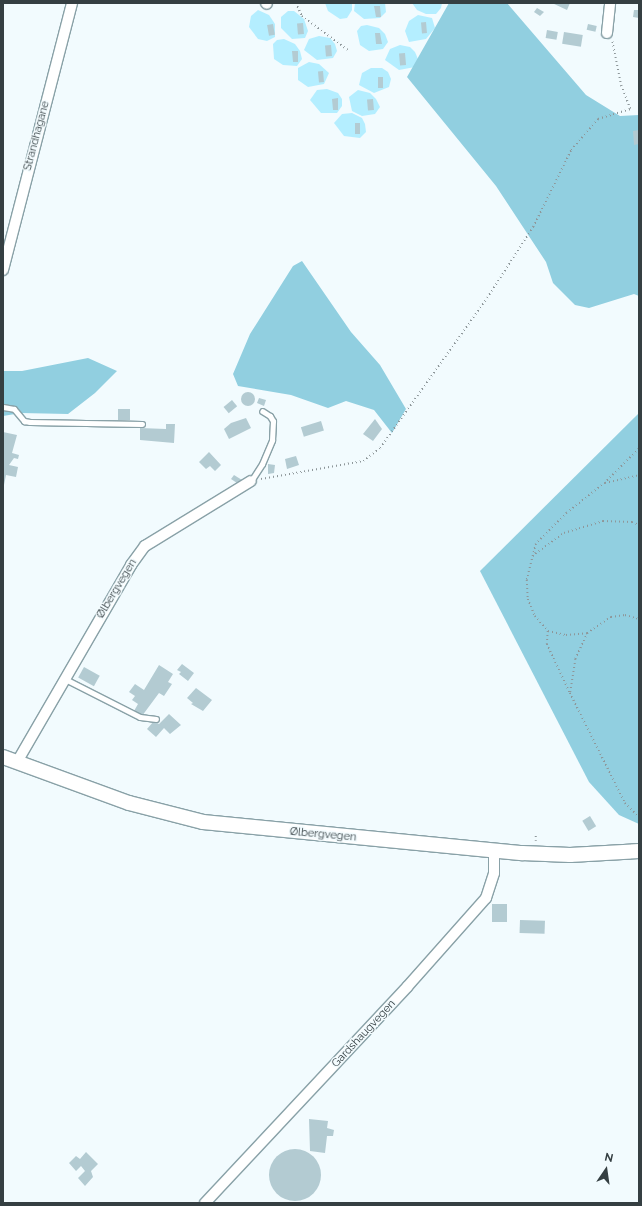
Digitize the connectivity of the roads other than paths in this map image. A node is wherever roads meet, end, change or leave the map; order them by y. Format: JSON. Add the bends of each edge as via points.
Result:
{"nodes":[{"id":1,"x":72,"y":3,"type":"edge"},
{"id":2,"x":610,"y":3,"type":"edge"},
{"id":3,"x":607,"y":33,"type":"road end"},
{"id":4,"x":3,"y":270,"type":"edge"},
{"id":5,"x":3,"y":408,"type":"edge"},
{"id":6,"x":262,"y":411,"type":"dead end"},
{"id":7,"x":142,"y":424,"type":"dead end"},
{"id":8,"x":251,"y":481,"type":"joint"},
{"id":9,"x":65,"y":679,"type":"junction"},
{"id":10,"x":156,"y":719,"type":"dead end"},
{"id":11,"x":3,"y":758,"type":"edge"},
{"id":12,"x":17,"y":762,"type":"junction"},
{"id":13,"x":494,"y":850,"type":"junction"},
{"id":14,"x":639,"y":851,"type":"edge"},
{"id":15,"x":205,"y":1203,"type":"edge"}],
"edges":[{"from":1,"to":4,"type":"street","name":"Strandhagane"},
{"from":2,"to":3,"type":"street"},
{"from":5,"to":7,"type":"lane","via":[[14,409],[24,421],[30,422]]},
{"from":6,"to":8,"type":"lane","via":[[273,421],[272,440],[262,464]]},
{"from":8,"to":9,"type":"street","name":"Ølbergvegen","via":[[145,546],[131,565]]},
{"from":9,"to":10,"type":"lane","via":[[140,717]]},
{"from":9,"to":12,"type":"street","name":"Ølbergvegen"},
{"from":11,"to":12,"type":"main road","name":"Ølbergvegen"},
{"from":12,"to":13,"type":"main road","name":"Ølbergvegen","via":[[129,803],[203,822]]},
{"from":13,"to":14,"type":"main road","name":"Ølbergvegen","via":[[570,855]]},
{"from":13,"to":15,"type":"street","name":"Gardshaugvegen","via":[[494,873],[486,898],[407,987]]}]}
